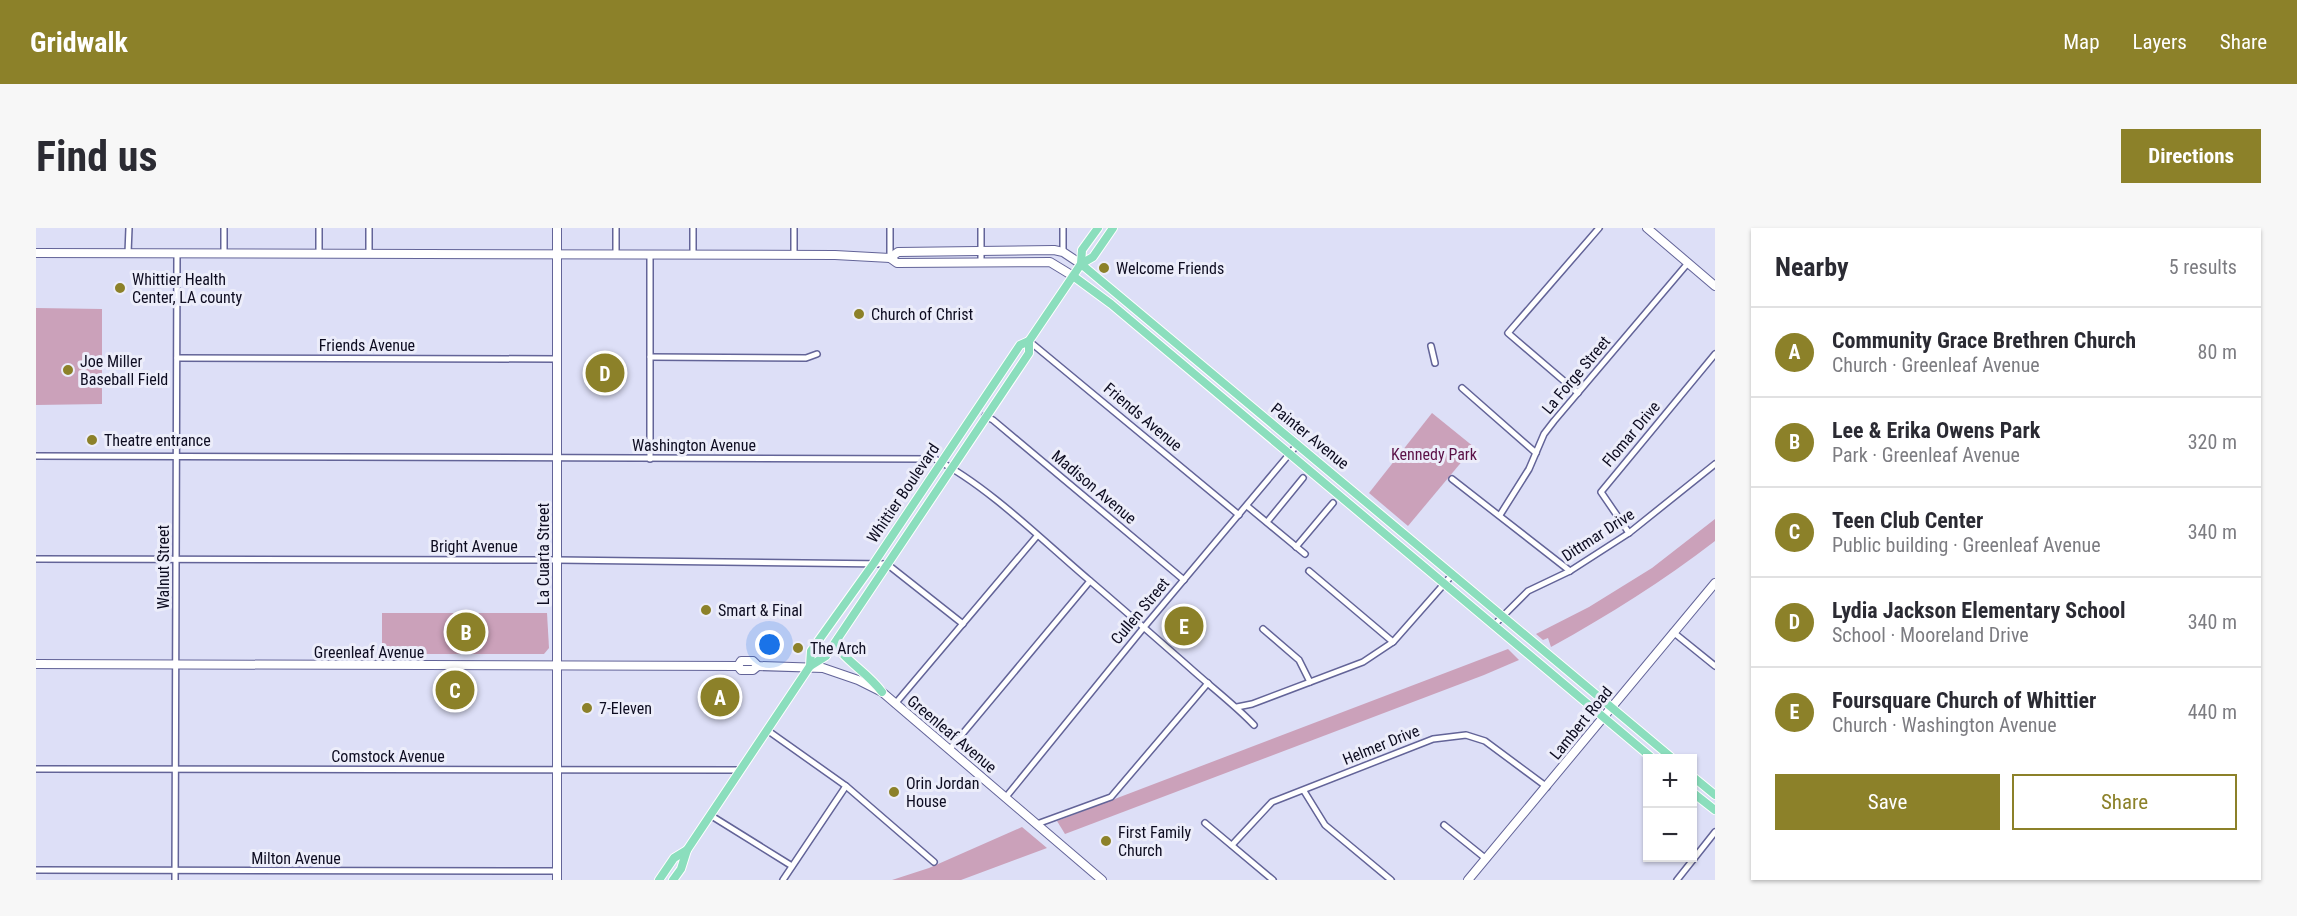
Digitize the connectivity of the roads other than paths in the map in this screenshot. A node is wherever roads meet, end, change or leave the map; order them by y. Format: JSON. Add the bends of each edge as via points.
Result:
{"nodes":[{"id":1,"x":129,"y":228,"type":"edge"},
{"id":2,"x":224,"y":228,"type":"edge"},
{"id":3,"x":319,"y":228,"type":"edge"},
{"id":4,"x":369,"y":228,"type":"edge"},
{"id":5,"x":556,"y":228,"type":"edge"},
{"id":6,"x":616,"y":228,"type":"edge"},
{"id":7,"x":693,"y":228,"type":"edge"},
{"id":8,"x":794,"y":228,"type":"edge"},
{"id":9,"x":890,"y":228,"type":"edge"},
{"id":10,"x":981,"y":228,"type":"edge"},
{"id":11,"x":1063,"y":228,"type":"edge"},
{"id":12,"x":1098,"y":228,"type":"edge"},
{"id":13,"x":1113,"y":228,"type":"edge"},
{"id":14,"x":1599,"y":228,"type":"edge"},
{"id":15,"x":1647,"y":228,"type":"edge"},
{"id":16,"x":980,"y":250,"type":"junction"},
{"id":17,"x":1063,"y":252,"type":"junction"},
{"id":18,"x":36,"y":253,"type":"edge"},
{"id":19,"x":128,"y":253,"type":"junction"},
{"id":20,"x":177,"y":253,"type":"junction"},
{"id":21,"x":224,"y":253,"type":"junction"},
{"id":22,"x":319,"y":254,"type":"junction"},
{"id":23,"x":369,"y":254,"type":"junction"},
{"id":24,"x":556,"y":255,"type":"junction"},
{"id":25,"x":616,"y":255,"type":"junction"},
{"id":26,"x":650,"y":255,"type":"junction"},
{"id":27,"x":693,"y":255,"type":"junction"},
{"id":28,"x":794,"y":255,"type":"junction"},
{"id":29,"x":890,"y":258,"type":"junction"},
{"id":30,"x":981,"y":262,"type":"junction"},
{"id":31,"x":1688,"y":263,"type":"junction"},
{"id":32,"x":1081,"y":264,"type":"junction"},
{"id":33,"x":1073,"y":276,"type":"junction"},
{"id":34,"x":1715,"y":286,"type":"edge"},
{"id":35,"x":1029,"y":341,"type":"junction"},
{"id":36,"x":1431,"y":346,"type":"dead end"},
{"id":37,"x":817,"y":354,"type":"dead end"},
{"id":38,"x":1715,"y":354,"type":"edge"},
{"id":39,"x":650,"y":357,"type":"junction"},
{"id":40,"x":177,"y":358,"type":"junction"},
{"id":41,"x":557,"y":359,"type":"junction"},
{"id":42,"x":1435,"y":363,"type":"dead end"},
{"id":43,"x":1462,"y":388,"type":"dead end"},
{"id":44,"x":1578,"y":393,"type":"junction"},
{"id":45,"x":1237,"y":409,"type":"junction"},
{"id":46,"x":985,"y":416,"type":"junction"},
{"id":47,"x":1271,"y":423,"type":"junction"},
{"id":48,"x":1298,"y":445,"type":"junction"},
{"id":49,"x":1290,"y":453,"type":"junction"},
{"id":50,"x":1536,"y":453,"type":"junction"},
{"id":51,"x":36,"y":456,"type":"edge"},
{"id":52,"x":176,"y":456,"type":"junction"},
{"id":53,"x":557,"y":458,"type":"junction"},
{"id":54,"x":650,"y":459,"type":"junction"},
{"id":55,"x":941,"y":462,"type":"junction"},
{"id":56,"x":1715,"y":464,"type":"edge"},
{"id":57,"x":952,"y":468,"type":"junction"},
{"id":58,"x":1303,"y":478,"type":"dead end"},
{"id":59,"x":1452,"y":479,"type":"dead end"},
{"id":60,"x":1333,"y":503,"type":"dead end"},
{"id":61,"x":1247,"y":506,"type":"junction"},
{"id":62,"x":1239,"y":515,"type":"junction"},
{"id":63,"x":1500,"y":515,"type":"junction"},
{"id":64,"x":1267,"y":522,"type":"junction"},
{"id":65,"x":1629,"y":533,"type":"junction"},
{"id":66,"x":1037,"y":536,"type":"junction"},
{"id":67,"x":1296,"y":547,"type":"junction"},
{"id":68,"x":1305,"y":554,"type":"dead end"},
{"id":69,"x":36,"y":559,"type":"edge"},
{"id":70,"x":176,"y":560,"type":"junction"},
{"id":71,"x":557,"y":560,"type":"junction"},
{"id":72,"x":874,"y":563,"type":"junction"},
{"id":73,"x":887,"y":564,"type":"junction"},
{"id":74,"x":1309,"y":571,"type":"dead end"},
{"id":75,"x":1570,"y":571,"type":"junction"},
{"id":76,"x":1452,"y":575,"type":"junction"},
{"id":77,"x":1184,"y":580,"type":"junction"},
{"id":78,"x":1090,"y":581,"type":"junction"},
{"id":79,"x":1715,"y":583,"type":"edge"},
{"id":80,"x":1446,"y":584,"type":"junction"},
{"id":81,"x":1503,"y":616,"type":"junction"},
{"id":82,"x":963,"y":624,"type":"junction"},
{"id":83,"x":1494,"y":625,"type":"junction"},
{"id":84,"x":1145,"y":626,"type":"junction"},
{"id":85,"x":1263,"y":629,"type":"dead end"},
{"id":86,"x":1673,"y":632,"type":"junction"},
{"id":87,"x":838,"y":637,"type":"junction"},
{"id":88,"x":1393,"y":642,"type":"junction"},
{"id":89,"x":36,"y":664,"type":"edge"},
{"id":90,"x":176,"y":664,"type":"junction"},
{"id":91,"x":557,"y":666,"type":"junction"},
{"id":92,"x":810,"y":666,"type":"junction"},
{"id":93,"x":1715,"y":666,"type":"edge"},
{"id":94,"x":1310,"y":682,"type":"junction"},
{"id":95,"x":1208,"y":683,"type":"junction"},
{"id":96,"x":882,"y":692,"type":"junction"},
{"id":97,"x":895,"y":704,"type":"junction"},
{"id":98,"x":1237,"y":707,"type":"junction"},
{"id":99,"x":1611,"y":707,"type":"junction"},
{"id":100,"x":1602,"y":717,"type":"junction"},
{"id":101,"x":1254,"y":725,"type":"dead end"},
{"id":102,"x":767,"y":730,"type":"junction"},
{"id":103,"x":949,"y":750,"type":"junction"},
{"id":104,"x":1646,"y":754,"type":"edge"},
{"id":105,"x":1666,"y":754,"type":"edge"},
{"id":106,"x":36,"y":769,"type":"edge"},
{"id":107,"x":176,"y":769,"type":"junction"},
{"id":108,"x":557,"y":770,"type":"junction"},
{"id":109,"x":740,"y":770,"type":"junction"},
{"id":110,"x":1697,"y":780,"type":"edge"},
{"id":111,"x":846,"y":786,"type":"junction"},
{"id":112,"x":1547,"y":787,"type":"junction"},
{"id":113,"x":1304,"y":791,"type":"junction"},
{"id":114,"x":1715,"y":795,"type":"edge"},
{"id":115,"x":1697,"y":796,"type":"edge"},
{"id":116,"x":1006,"y":797,"type":"junction"},
{"id":117,"x":1715,"y":810,"type":"edge"},
{"id":118,"x":710,"y":815,"type":"junction"},
{"id":119,"x":1205,"y":823,"type":"dead end"},
{"id":120,"x":1037,"y":824,"type":"junction"},
{"id":121,"x":1444,"y":825,"type":"dead end"},
{"id":122,"x":1715,"y":832,"type":"edge"},
{"id":123,"x":1232,"y":845,"type":"junction"},
{"id":124,"x":687,"y":850,"type":"junction"},
{"id":125,"x":1485,"y":858,"type":"junction"},
{"id":126,"x":934,"y":862,"type":"dead end"},
{"id":127,"x":792,"y":866,"type":"junction"},
{"id":128,"x":36,"y":870,"type":"edge"},
{"id":129,"x":176,"y":871,"type":"junction"},
{"id":130,"x":556,"y":876,"type":"edge"},
{"id":131,"x":1097,"y":878,"type":"edge"},
{"id":132,"x":175,"y":880,"type":"edge"},
{"id":133,"x":659,"y":880,"type":"edge"},
{"id":134,"x":673,"y":880,"type":"edge"},
{"id":135,"x":783,"y":880,"type":"edge"},
{"id":136,"x":1273,"y":880,"type":"edge"},
{"id":137,"x":1391,"y":880,"type":"edge"},
{"id":138,"x":1468,"y":880,"type":"edge"},
{"id":139,"x":1677,"y":880,"type":"edge"}],
"edges":[{"from":1,"to":19,"type":"street"},
{"from":2,"to":21,"type":"street"},
{"from":3,"to":22,"type":"street"},
{"from":4,"to":23,"type":"street"},
{"from":5,"to":24,"type":"street","name":"La Cuarta Street"},
{"from":6,"to":25,"type":"street"},
{"from":7,"to":27,"type":"street"},
{"from":8,"to":28,"type":"street"},
{"from":9,"to":29,"type":"street"},
{"from":10,"to":16,"type":"street"},
{"from":11,"to":17,"type":"street"},
{"from":12,"to":32,"type":"main road","name":"Whittier Boulevard","via":[[1082,250]]},
{"from":13,"to":32,"type":"main road","name":"Whittier Boulevard","via":[[1093,257]]},
{"from":14,"to":44,"type":"street","via":[[1508,333]]},
{"from":15,"to":31,"type":"street"},
{"from":16,"to":17,"type":"street","name":"Painter Avenue"},
{"from":16,"to":29,"type":"street","name":"Painter Avenue","via":[[898,252]]},
{"from":16,"to":30,"type":"street"},
{"from":17,"to":32,"type":"street","name":"Painter Avenue"},
{"from":18,"to":19,"type":"street","name":"Painter Avenue"},
{"from":19,"to":20,"type":"street","name":"Painter Avenue"},
{"from":20,"to":21,"type":"street","name":"Painter Avenue"},
{"from":20,"to":40,"type":"street","name":"Walnut Street"},
{"from":21,"to":22,"type":"street","name":"Painter Avenue"},
{"from":22,"to":23,"type":"street","name":"Painter Avenue"},
{"from":23,"to":24,"type":"street","name":"Painter Avenue"},
{"from":24,"to":25,"type":"street","name":"Painter Avenue"},
{"from":24,"to":41,"type":"street","name":"La Cuarta Street"},
{"from":25,"to":26,"type":"street","name":"Painter Avenue"},
{"from":26,"to":27,"type":"street","name":"Painter Avenue"},
{"from":26,"to":39,"type":"street"},
{"from":27,"to":28,"type":"street","name":"Painter Avenue"},
{"from":28,"to":29,"type":"street","name":"Painter Avenue"},
{"from":29,"to":30,"type":"street","name":"Painter Avenue","via":[[897,263]]},
{"from":30,"to":33,"type":"street","name":"Painter Avenue","via":[[1050,262]]},
{"from":31,"to":34,"type":"street"},
{"from":31,"to":44,"type":"street","name":"La Forge Street"},
{"from":32,"to":33,"type":"main road","name":"Whittier Boulevard"},
{"from":32,"to":47,"type":"main road","name":"Painter Avenue"},
{"from":33,"to":35,"type":"main road","name":"Whittier Boulevard"},
{"from":33,"to":45,"type":"main road","name":"Painter Avenue"},
{"from":35,"to":46,"type":"main road","name":"Whittier Boulevard","via":[[1029,353]]},
{"from":35,"to":55,"type":"main road","name":"Whittier Boulevard","via":[[1020,345]]},
{"from":35,"to":62,"type":"street","name":"Friends Avenue"},
{"from":36,"to":42,"type":"street"},
{"from":37,"to":39,"type":"street","via":[[806,358]]},
{"from":38,"to":65,"type":"street","name":"Flomar Drive","via":[[1601,492]]},
{"from":39,"to":54,"type":"street"},
{"from":40,"to":41,"type":"street","name":"Friends Avenue"},
{"from":40,"to":52,"type":"street","name":"Walnut Street"},
{"from":41,"to":53,"type":"street","name":"La Cuarta Street"},
{"from":43,"to":50,"type":"street"},
{"from":44,"to":50,"type":"street","name":"La Forge Street","via":[[1544,434]]},
{"from":45,"to":47,"type":"main road","via":[[1245,408],[1263,423]]},
{"from":45,"to":49,"type":"main road","name":"Painter Avenue"},
{"from":46,"to":57,"type":"main road","name":"Whittier Boulevard"},
{"from":46,"to":77,"type":"street","name":"Madison Avenue"},
{"from":47,"to":48,"type":"main road","name":"Painter Avenue"},
{"from":48,"to":49,"type":"street","name":"Cullen Street"},
{"from":48,"to":76,"type":"main road","name":"Painter Avenue"},
{"from":49,"to":61,"type":"street","name":"Cullen Street"},
{"from":49,"to":80,"type":"main road","name":"Painter Avenue"},
{"from":50,"to":63,"type":"street","name":"La Forge Street"},
{"from":51,"to":52,"type":"street","name":"Washington Avenue"},
{"from":52,"to":53,"type":"street","name":"Washington Avenue"},
{"from":52,"to":70,"type":"street","name":"Walnut Street"},
{"from":53,"to":54,"type":"street","name":"Washington Avenue"},
{"from":53,"to":71,"type":"street","name":"La Cuarta Street"},
{"from":54,"to":55,"type":"street","name":"Washington Avenue"},
{"from":55,"to":57,"type":"street","name":"Washington Avenue"},
{"from":55,"to":72,"type":"main road","name":"Whittier Boulevard"},
{"from":56,"to":65,"type":"street","name":"Dittmar Drive"},
{"from":57,"to":66,"type":"street","name":"Washington Avenue"},
{"from":57,"to":73,"type":"main road","name":"Whittier Boulevard"},
{"from":58,"to":64,"type":"street"},
{"from":59,"to":63,"type":"street"},
{"from":60,"to":67,"type":"street"},
{"from":61,"to":62,"type":"street","name":"Cullen Street"},
{"from":61,"to":64,"type":"street"},
{"from":62,"to":77,"type":"street","name":"Cullen Street"},
{"from":63,"to":75,"type":"street"},
{"from":64,"to":67,"type":"street"},
{"from":65,"to":75,"type":"street","name":"Dittmar Drive"},
{"from":66,"to":78,"type":"street","name":"Washington Avenue"},
{"from":66,"to":82,"type":"street"},
{"from":67,"to":68,"type":"street"},
{"from":69,"to":70,"type":"street","name":"Bright Avenue"},
{"from":70,"to":71,"type":"street","name":"Bright Avenue"},
{"from":70,"to":90,"type":"street","name":"Walnut Street"},
{"from":71,"to":72,"type":"street","name":"Bright Avenue"},
{"from":71,"to":91,"type":"street","name":"La Cuarta Street"},
{"from":72,"to":73,"type":"street","name":"Bright Avenue"},
{"from":72,"to":92,"type":"main road","name":"Whittier Boulevard","via":[[811,651]]},
{"from":73,"to":82,"type":"street"},
{"from":73,"to":87,"type":"main road","name":"Whittier Boulevard"},
{"from":74,"to":88,"type":"street"},
{"from":75,"to":81,"type":"street","name":"Dittmar Drive","via":[[1528,591]]},
{"from":76,"to":80,"type":"street"},
{"from":76,"to":81,"type":"main road","name":"Painter Avenue"},
{"from":77,"to":84,"type":"street","name":"Cullen Street"},
{"from":78,"to":84,"type":"street","name":"Washington Avenue"},
{"from":78,"to":103,"type":"street"},
{"from":79,"to":86,"type":"street","name":"Lambert Road"},
{"from":80,"to":83,"type":"main road","name":"Painter Avenue"},
{"from":80,"to":88,"type":"street"},
{"from":81,"to":83,"type":"street","name":"Dittmar Drive"},
{"from":81,"to":99,"type":"main road","name":"Painter Avenue"},
{"from":82,"to":97,"type":"street"},
{"from":83,"to":100,"type":"main road","name":"Painter Avenue"},
{"from":84,"to":95,"type":"street","name":"Washington Avenue"},
{"from":84,"to":116,"type":"street","name":"Cullen Street"},
{"from":85,"to":94,"type":"street","via":[[1299,660]]},
{"from":86,"to":93,"type":"street"},
{"from":86,"to":99,"type":"street","name":"Lambert Road"},
{"from":87,"to":92,"type":"main road","name":"Whittier Boulevard","via":[[826,656]]},
{"from":87,"to":96,"type":"main road","via":[[842,653]]},
{"from":88,"to":94,"type":"street","via":[[1363,662]]},
{"from":89,"to":90,"type":"street","name":"Greenleaf Avenue"},
{"from":90,"to":91,"type":"street","name":"Greenleaf Avenue"},
{"from":90,"to":107,"type":"street","name":"Walnut Street"},
{"from":91,"to":92,"type":"street","name":"Greenleaf Avenue","via":[[738,666],[741,670],[758,666]]},
{"from":91,"to":108,"type":"street","name":"La Cuarta Street"},
{"from":92,"to":96,"type":"street","name":"Greenleaf Avenue","via":[[837,671]]},
{"from":92,"to":102,"type":"main road","name":"Whittier Boulevard"},
{"from":94,"to":98,"type":"street"},
{"from":95,"to":98,"type":"street","name":"Washington Avenue"},
{"from":95,"to":120,"type":"street","via":[[1111,797]]},
{"from":96,"to":97,"type":"street","name":"Greenleaf Avenue"},
{"from":97,"to":103,"type":"street","name":"Greenleaf Avenue"},
{"from":98,"to":101,"type":"street","name":"Washington Avenue"},
{"from":99,"to":100,"type":"street","name":"Lambert Road"},
{"from":99,"to":105,"type":"main road","name":"Painter Avenue"},
{"from":100,"to":104,"type":"main road","name":"Painter Avenue"},
{"from":100,"to":112,"type":"street","name":"Lambert Road"},
{"from":102,"to":109,"type":"main road","name":"Whittier Boulevard"},
{"from":102,"to":111,"type":"street"},
{"from":103,"to":116,"type":"street","name":"Greenleaf Avenue"},
{"from":106,"to":107,"type":"street","name":"Comstock Avenue"},
{"from":107,"to":108,"type":"street","name":"Comstock Avenue"},
{"from":107,"to":129,"type":"street","name":"Walnut Street"},
{"from":108,"to":109,"type":"street","name":"Comstock Avenue"},
{"from":108,"to":130,"type":"street","name":"La Cuarta Street"},
{"from":109,"to":118,"type":"main road","name":"Whittier Boulevard"},
{"from":110,"to":114,"type":"main road"},
{"from":111,"to":126,"type":"street"},
{"from":111,"to":127,"type":"street"},
{"from":112,"to":113,"type":"street","name":"Helmer Drive","via":[[1485,741],[1466,735],[1433,739]]},
{"from":112,"to":125,"type":"street","name":"Lambert Road"},
{"from":113,"to":123,"type":"street","name":"Helmer Drive","via":[[1272,802]]},
{"from":113,"to":137,"type":"street","via":[[1325,825]]},
{"from":115,"to":117,"type":"main road"},
{"from":116,"to":120,"type":"street","name":"Greenleaf Avenue"},
{"from":118,"to":124,"type":"main road","name":"Whittier Boulevard"},
{"from":118,"to":127,"type":"street"},
{"from":119,"to":123,"type":"street"},
{"from":120,"to":131,"type":"street","name":"Greenleaf Avenue"},
{"from":121,"to":125,"type":"street"},
{"from":122,"to":139,"type":"street"},
{"from":123,"to":136,"type":"street"},
{"from":124,"to":133,"type":"main road","name":"Whittier Boulevard","via":[[674,858]]},
{"from":124,"to":134,"type":"main road","name":"Whittier Boulevard"},
{"from":125,"to":138,"type":"street","name":"Lambert Road"},
{"from":127,"to":135,"type":"street"},
{"from":128,"to":129,"type":"street","name":"Milton Avenue"},
{"from":129,"to":130,"type":"street","name":"Milton Avenue"},
{"from":129,"to":132,"type":"street","name":"Walnut Street"}]}
